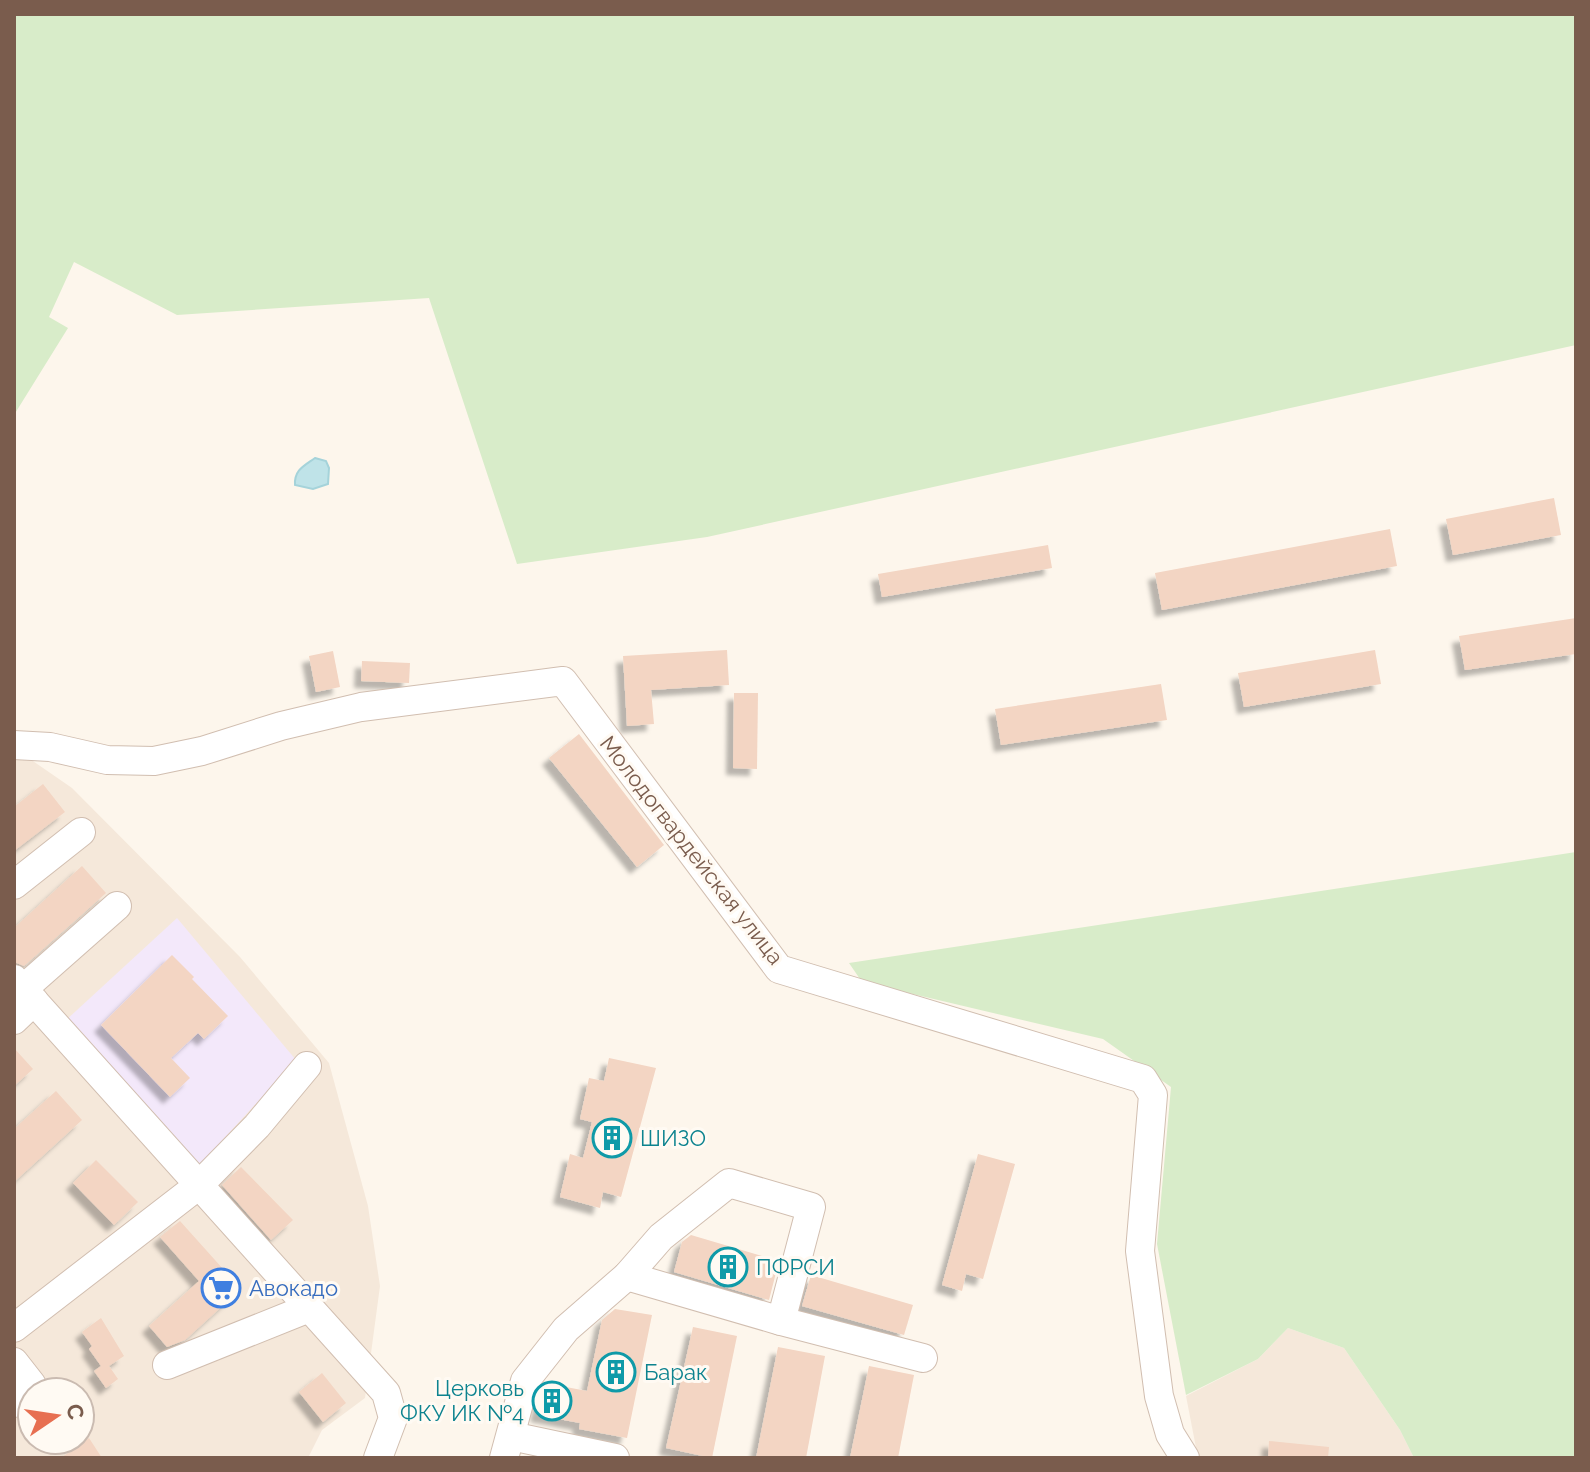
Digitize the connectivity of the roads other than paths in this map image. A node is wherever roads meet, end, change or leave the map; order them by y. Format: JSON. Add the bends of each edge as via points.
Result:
{"nodes":[{"id":1,"x":14,"y":745,"type":"edge"},
{"id":2,"x":81,"y":832,"type":"dead end"},
{"id":3,"x":14,"y":885,"type":"edge"},
{"id":4,"x":117,"y":906,"type":"dead end"},
{"id":5,"x":21,"y":997,"type":"edge"},
{"id":6,"x":307,"y":1066,"type":"dead end"},
{"id":7,"x":199,"y":1185,"type":"junction"},
{"id":8,"x":627,"y":1276,"type":"junction"},
{"id":9,"x":309,"y":1308,"type":"junction"},
{"id":10,"x":781,"y":1321,"type":"junction"},
{"id":11,"x":14,"y":1328,"type":"edge"},
{"id":12,"x":923,"y":1358,"type":"dead end"},
{"id":13,"x":14,"y":1362,"type":"edge"},
{"id":14,"x":167,"y":1365,"type":"dead end"},
{"id":15,"x":14,"y":1403,"type":"edge"},
{"id":16,"x":508,"y":1447,"type":"edge"},
{"id":17,"x":378,"y":1458,"type":"edge"},
{"id":18,"x":615,"y":1458,"type":"edge"},
{"id":19,"x":1185,"y":1458,"type":"edge"}],
"edges":[{"from":1,"to":19,"type":"street","name":"Молодогвардейская улица","via":[[107,760],[154,761],[361,707],[563,681],[779,969],[1143,1079],[1153,1095],[1140,1251],[1159,1396],[1170,1434]]},
{"from":2,"to":3,"type":"street"},
{"from":4,"to":5,"type":"street"},
{"from":5,"to":7,"type":"street"},
{"from":6,"to":7,"type":"street"},
{"from":7,"to":9,"type":"street"},
{"from":7,"to":11,"type":"street"},
{"from":8,"to":10,"type":"street"},
{"from":8,"to":10,"type":"street","via":[[661,1237],[729,1183],[811,1207]]},
{"from":8,"to":16,"type":"street","via":[[566,1329],[525,1381]]},
{"from":9,"to":14,"type":"street"},
{"from":9,"to":17,"type":"street","via":[[386,1393],[393,1418]]},
{"from":10,"to":12,"type":"street"},
{"from":13,"to":15,"type":"street","via":[[32,1385]]},
{"from":16,"to":18,"type":"street"}]}
